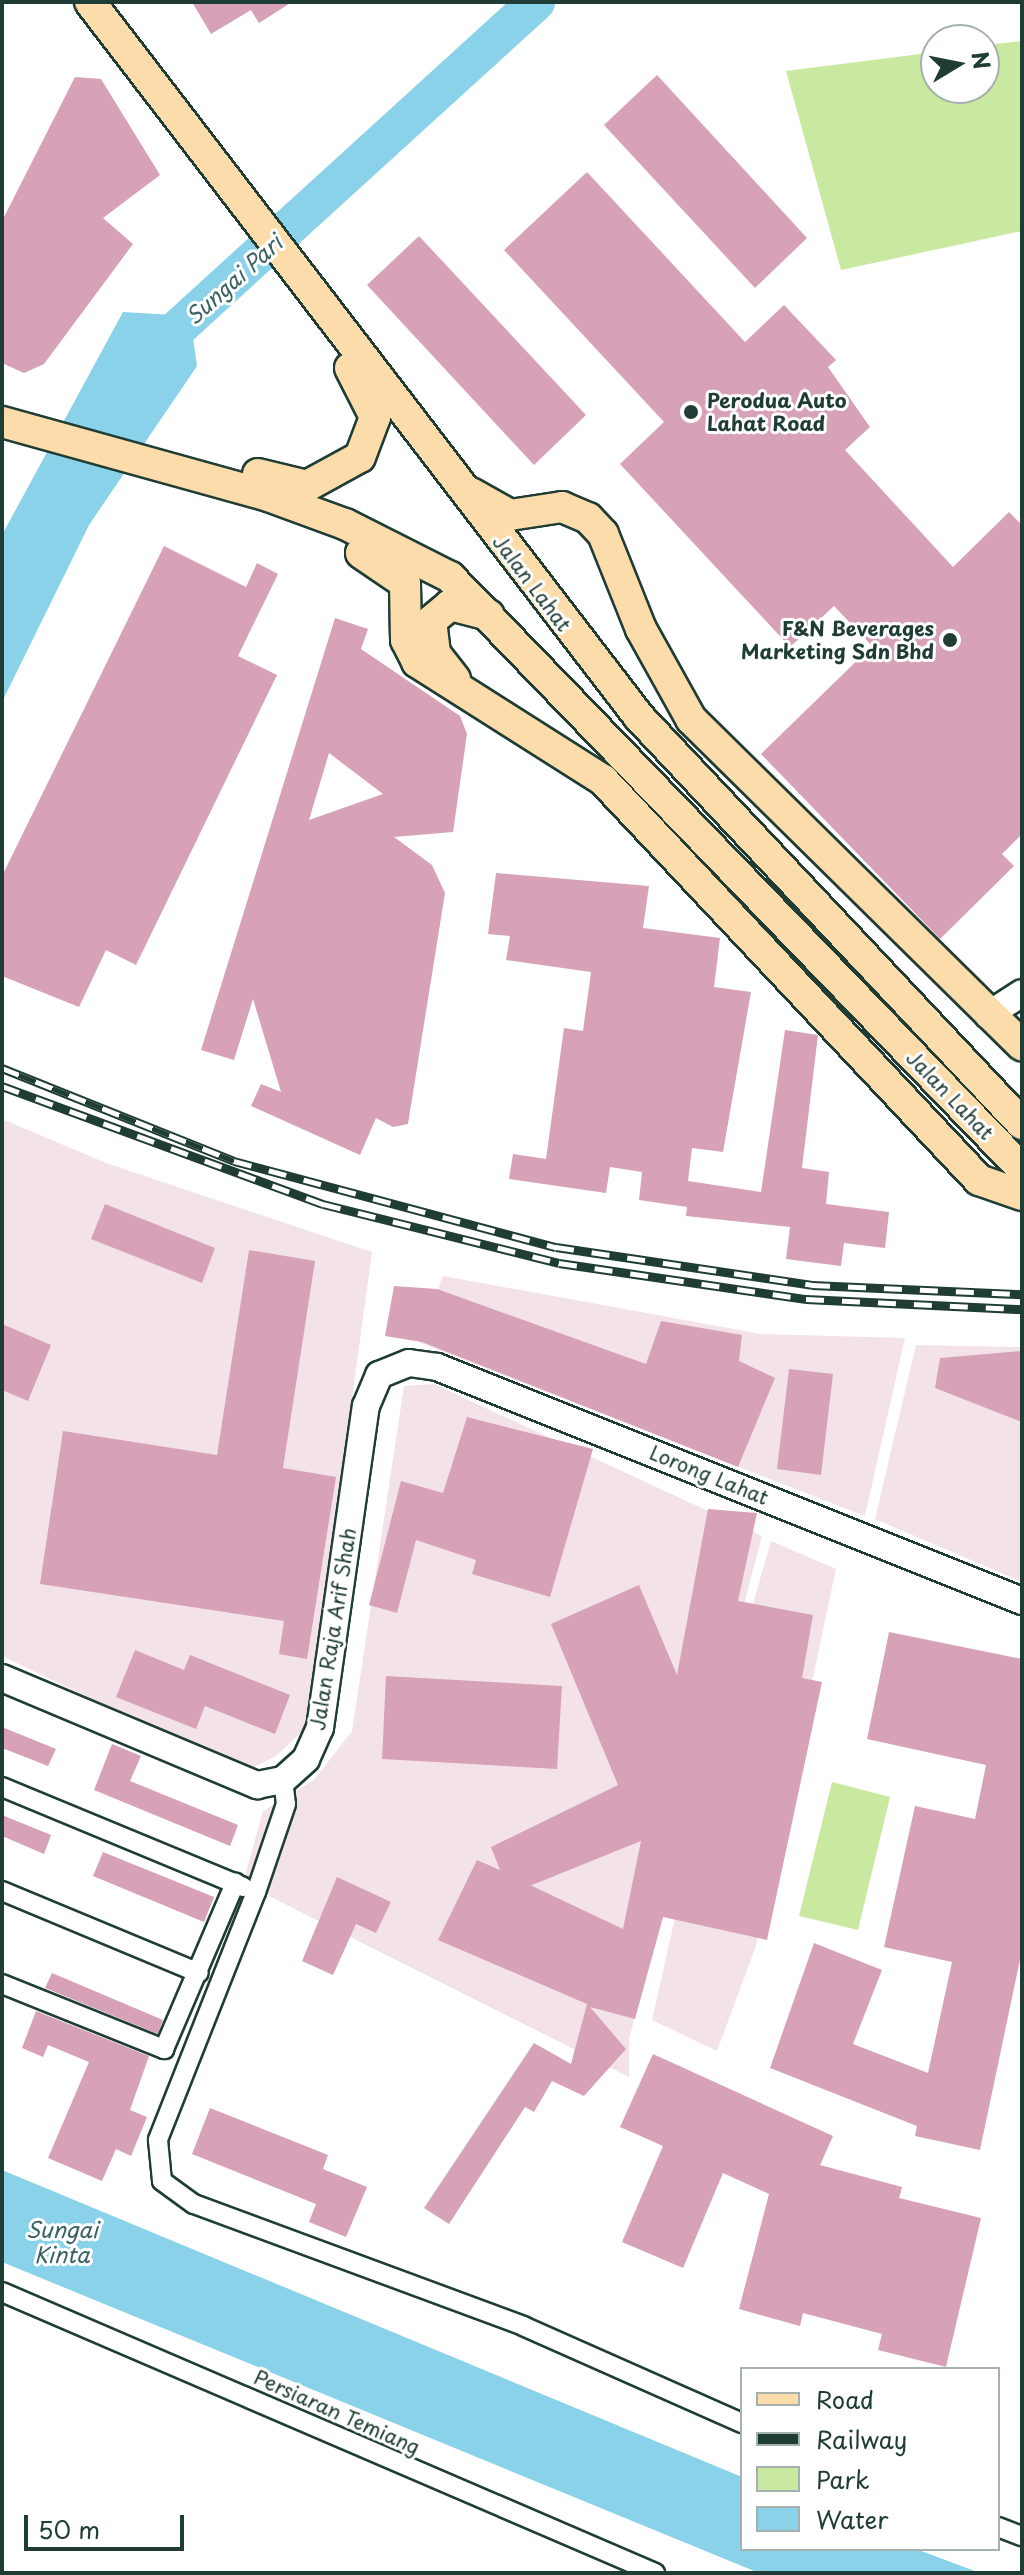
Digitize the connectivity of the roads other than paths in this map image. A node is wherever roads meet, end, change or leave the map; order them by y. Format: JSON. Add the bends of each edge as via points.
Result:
{"nodes":[{"id":1,"x":90,"y":2,"type":"edge"},
{"id":2,"x":274,"y":246,"type":"junction"},
{"id":3,"x":9,"y":424,"type":"edge"},
{"id":4,"x":145,"y":462,"type":"junction"},
{"id":5,"x":457,"y":483,"type":"junction"},
{"id":6,"x":268,"y":496,"type":"junction"},
{"id":7,"x":588,"y":518,"type":"junction"},
{"id":8,"x":525,"y":574,"type":"junction"},
{"id":9,"x":495,"y":617,"type":"junction"},
{"id":10,"x":466,"y":692,"type":"junction"},
{"id":11,"x":1022,"y":993,"type":"edge"},
{"id":12,"x":988,"y":1015,"type":"junction"},
{"id":13,"x":1022,"y":1045,"type":"edge"},
{"id":14,"x":1022,"y":1124,"type":"edge"},
{"id":15,"x":1022,"y":1169,"type":"edge"},
{"id":16,"x":1022,"y":1195,"type":"edge"},
{"id":17,"x":392,"y":1366,"type":"joint"},
{"id":18,"x":1022,"y":1601,"type":"edge"},
{"id":19,"x":2,"y":1678,"type":"edge"},
{"id":20,"x":283,"y":1780,"type":"junction"},
{"id":21,"x":2,"y":1787,"type":"edge"},
{"id":22,"x":235,"y":1883,"type":"junction"},
{"id":23,"x":2,"y":1891,"type":"edge"},
{"id":24,"x":256,"y":1892,"type":"junction"},
{"id":25,"x":199,"y":1973,"type":"junction"},
{"id":26,"x":2,"y":1984,"type":"edge"},
{"id":27,"x":2,"y":2292,"type":"edge"},
{"id":28,"x":740,"y":2422,"type":"edge"},
{"id":29,"x":1000,"y":2528,"type":"edge"},
{"id":30,"x":1022,"y":2536,"type":"edge"},
{"id":31,"x":655,"y":2573,"type":"edge"}],
"edges":[{"from":1,"to":2,"type":"main road","name":"Jalan Lahat"},
{"from":2,"to":4,"type":"main road","via":[[369,397],[372,439],[341,473],[307,486],[242,470]]},
{"from":2,"to":5,"type":"main road","name":"Jalan Lahat"},
{"from":3,"to":4,"type":"main road"},
{"from":4,"to":6,"type":"main road"},
{"from":5,"to":7,"type":"main road","via":[[510,515],[562,507]]},
{"from":5,"to":8,"type":"main road","name":"Jalan Lahat"},
{"from":6,"to":9,"type":"main road","name":"Jalan Lahat","via":[[435,567]]},
{"from":6,"to":10,"type":"main road","via":[[400,575],[411,654]]},
{"from":7,"to":8,"type":"main road","via":[[535,530],[525,542]]},
{"from":7,"to":12,"type":"main road","via":[[603,534],[641,629],[691,719]]},
{"from":8,"to":14,"type":"main road","name":"Jalan Lahat","via":[[639,717]]},
{"from":9,"to":10,"type":"main road","via":[[450,605],[431,621],[435,653]]},
{"from":9,"to":15,"type":"main road","name":"Jalan Lahat"},
{"from":10,"to":16,"type":"main road","via":[[603,780],[979,1180]]},
{"from":11,"to":12,"type":"street"},
{"from":12,"to":13,"type":"main road"},
{"from":17,"to":18,"type":"street","name":"Lorong Lahat","via":[[437,1367]]},
{"from":17,"to":20,"type":"street","name":"Jalan Raja Arif Shah","via":[[379,1375],[366,1406],[320,1728],[306,1759]]},
{"from":19,"to":20,"type":"street","via":[[257,1785]]},
{"from":20,"to":24,"type":"street","via":[[286,1804]]},
{"from":21,"to":22,"type":"street"},
{"from":22,"to":24,"type":"street"},
{"from":22,"to":25,"type":"street"},
{"from":23,"to":25,"type":"street"},
{"from":24,"to":28,"type":"street","via":[[158,2140],[162,2181],[194,2204],[523,2326]]},
{"from":25,"to":26,"type":"street","via":[[164,2049]]},
{"from":27,"to":31,"type":"street","name":"Persiaran Temiang"},
{"from":29,"to":30,"type":"street"}]}
